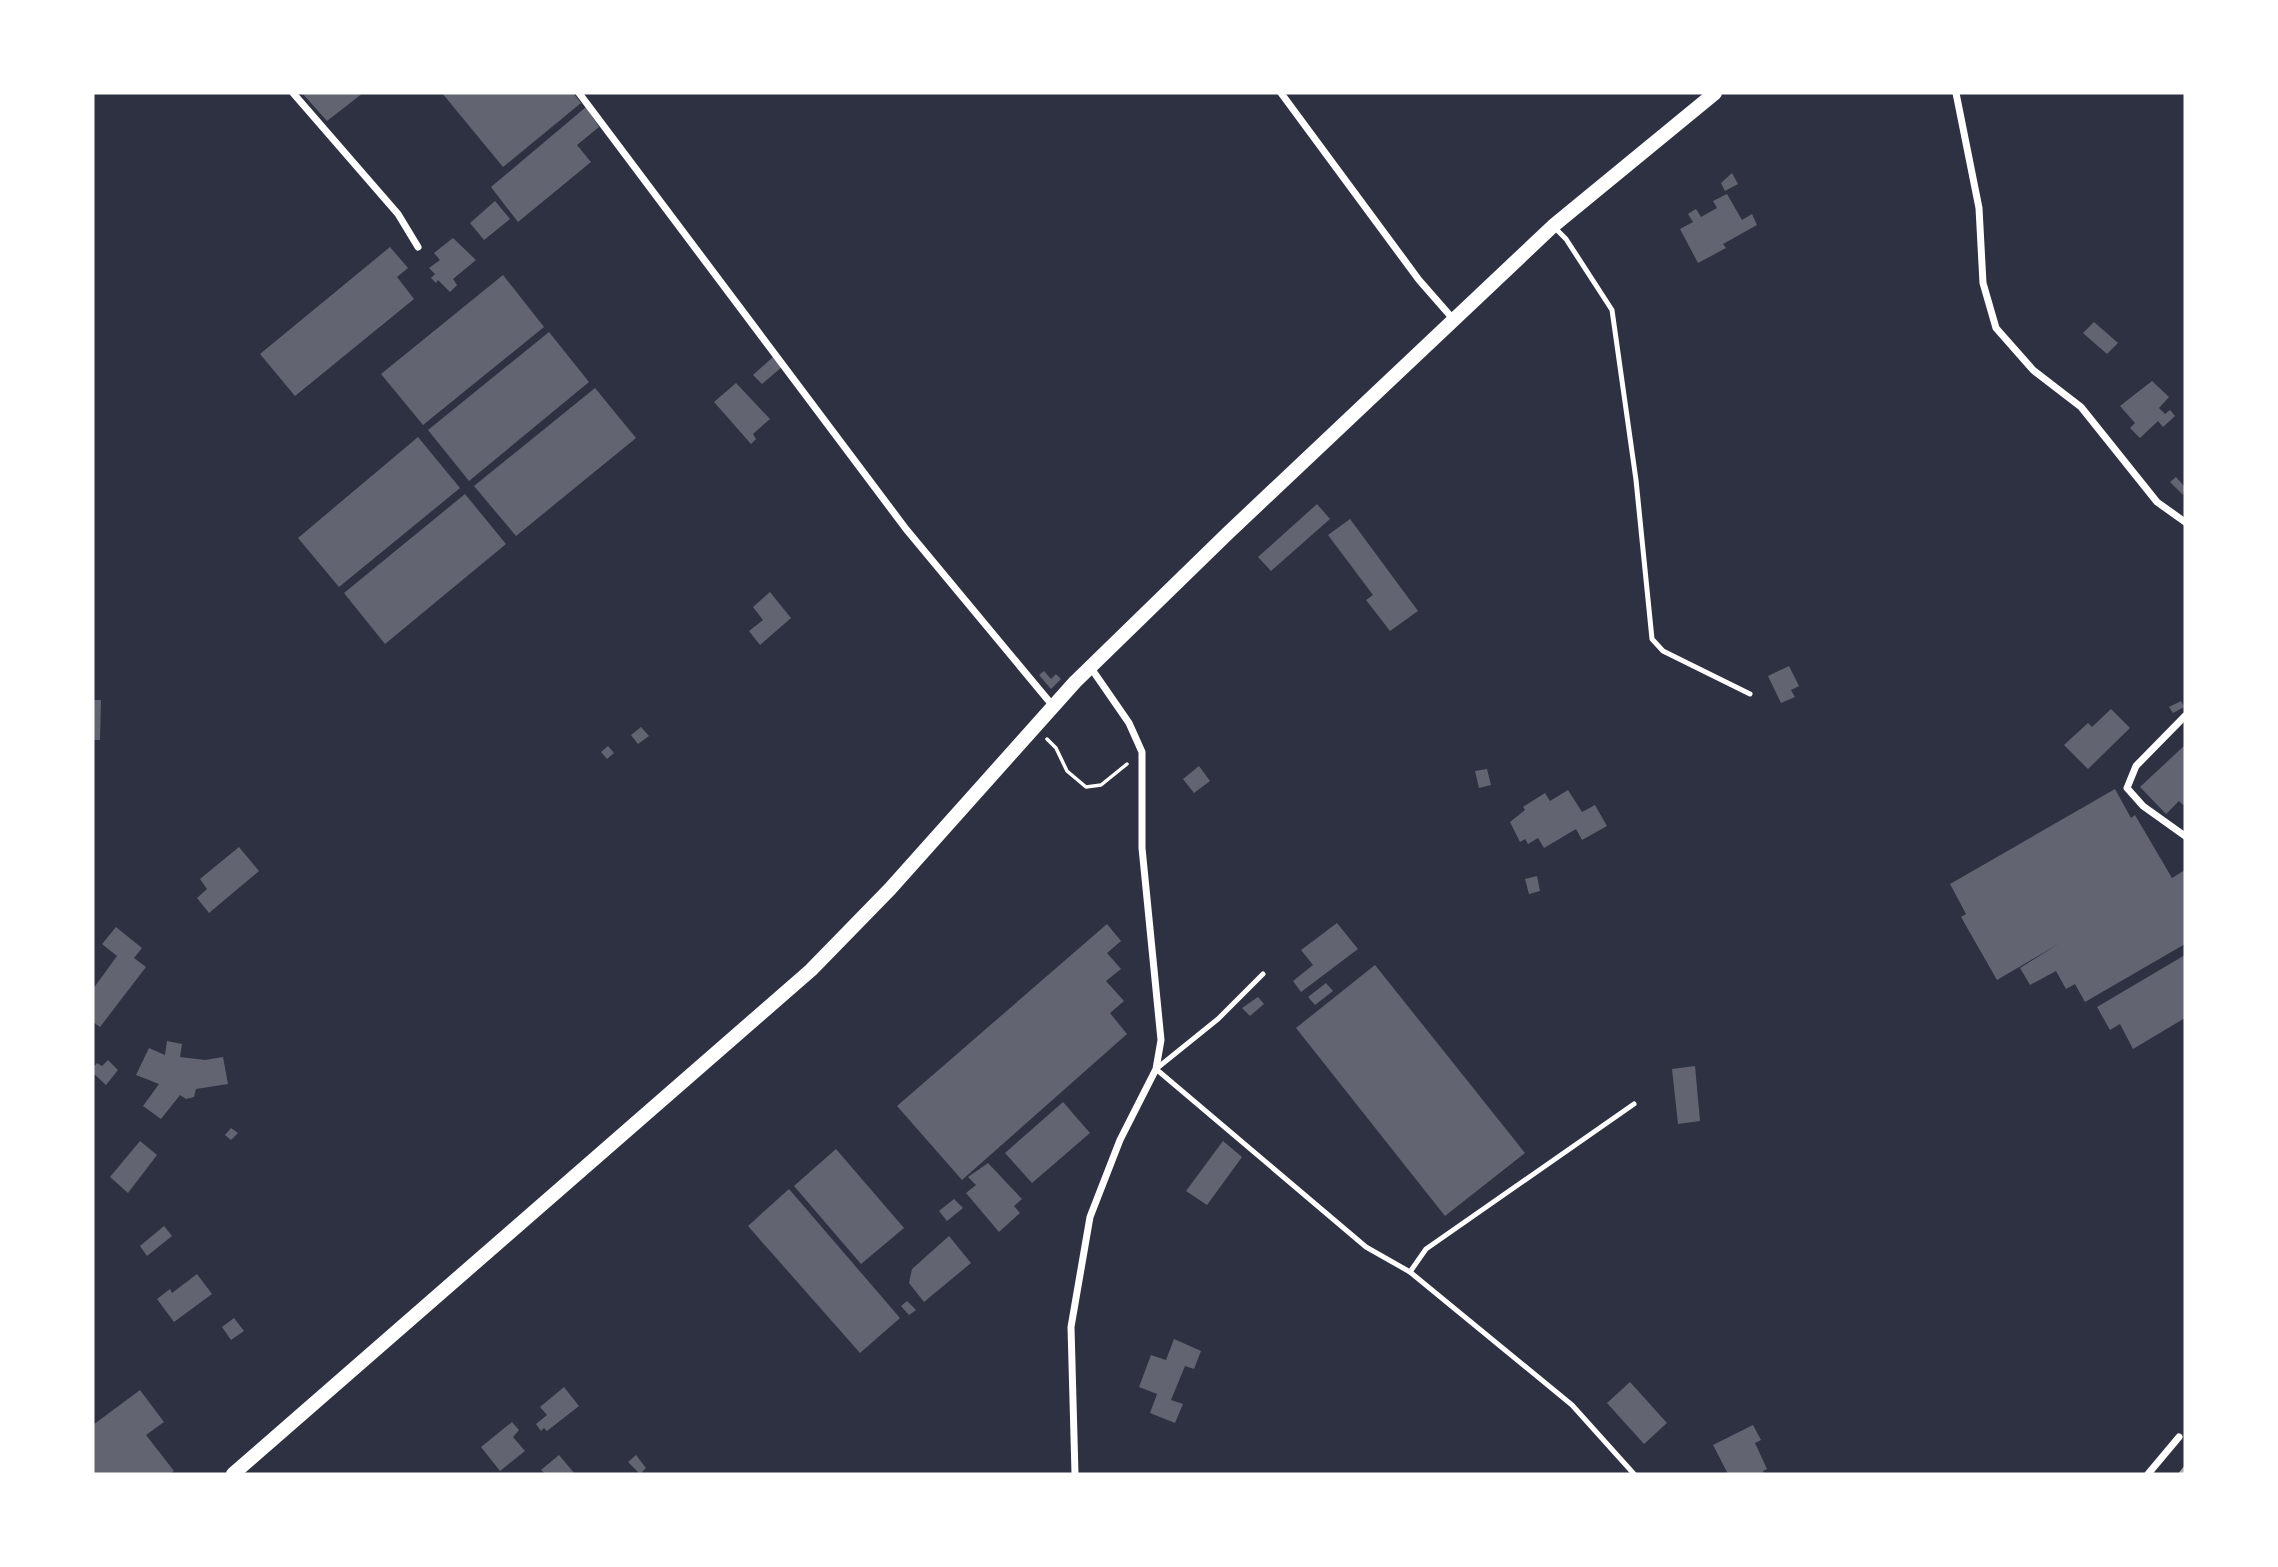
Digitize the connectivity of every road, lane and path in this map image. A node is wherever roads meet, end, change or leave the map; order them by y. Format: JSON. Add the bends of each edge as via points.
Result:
{"nodes":[{"id":1,"x":293,"y":93,"type":"edge"},
{"id":2,"x":579,"y":93,"type":"edge"},
{"id":3,"x":1281,"y":93,"type":"edge"},
{"id":4,"x":1715,"y":93,"type":"edge"},
{"id":5,"x":1956,"y":93,"type":"edge"},
{"id":6,"x":1553,"y":226,"type":"junction"},
{"id":7,"x":418,"y":247,"type":"dead end"},
{"id":8,"x":1454,"y":321,"type":"junction"},
{"id":9,"x":2185,"y":522,"type":"edge"},
{"id":10,"x":1090,"y":667,"type":"junction"},
{"id":11,"x":1750,"y":694,"type":"dead end"},
{"id":12,"x":1053,"y":706,"type":"junction"},
{"id":13,"x":2185,"y":716,"type":"edge"},
{"id":14,"x":1036,"y":727,"type":"junction"},
{"id":15,"x":1142,"y":752,"type":"junction"},
{"id":16,"x":2185,"y":836,"type":"edge"},
{"id":17,"x":1263,"y":974,"type":"dead end"},
{"id":18,"x":1156,"y":1069,"type":"junction"},
{"id":19,"x":1634,"y":1104,"type":"dead end"},
{"id":20,"x":1410,"y":1272,"type":"junction"},
{"id":21,"x":2179,"y":1437,"type":"dead end"},
{"id":22,"x":233,"y":1474,"type":"edge"},
{"id":23,"x":1075,"y":1474,"type":"edge"},
{"id":24,"x":1634,"y":1474,"type":"edge"},
{"id":25,"x":2148,"y":1474,"type":"edge"}],
"edges":[{"from":1,"to":7,"type":"street","via":[[398,214]]},
{"from":2,"to":12,"type":"street","via":[[906,530]]},
{"from":3,"to":8,"type":"street"},
{"from":4,"to":6,"type":"main road"},
{"from":5,"to":9,"type":"street","via":[[1979,208],[1983,283],[1996,328],[2033,370],[2081,407],[2157,502]]},
{"from":6,"to":8,"type":"main road"},
{"from":6,"to":11,"type":"lane","via":[[1612,310],[1652,639],[1663,651]]},
{"from":8,"to":10,"type":"main road"},
{"from":10,"to":12,"type":"main road"},
{"from":10,"to":15,"type":"street","via":[[1129,723]]},
{"from":12,"to":14,"type":"main road"},
{"from":13,"to":16,"type":"street","via":[[2136,766],[2127,788],[2143,806]]},
{"from":14,"to":15,"type":"path","via":[[1056,748],[1068,771],[1086,787],[1101,785]]},
{"from":14,"to":22,"type":"main road","via":[[811,970]]},
{"from":15,"to":18,"type":"street","via":[[1142,848],[1161,1040]]},
{"from":17,"to":18,"type":"lane","via":[[1218,1019]]},
{"from":18,"to":20,"type":"lane","via":[[1366,1247]]},
{"from":18,"to":23,"type":"street","via":[[1120,1140],[1090,1217],[1071,1327]]},
{"from":19,"to":20,"type":"lane","via":[[1426,1249]]},
{"from":20,"to":24,"type":"lane","via":[[1572,1405]]},
{"from":21,"to":25,"type":"street"}]}
